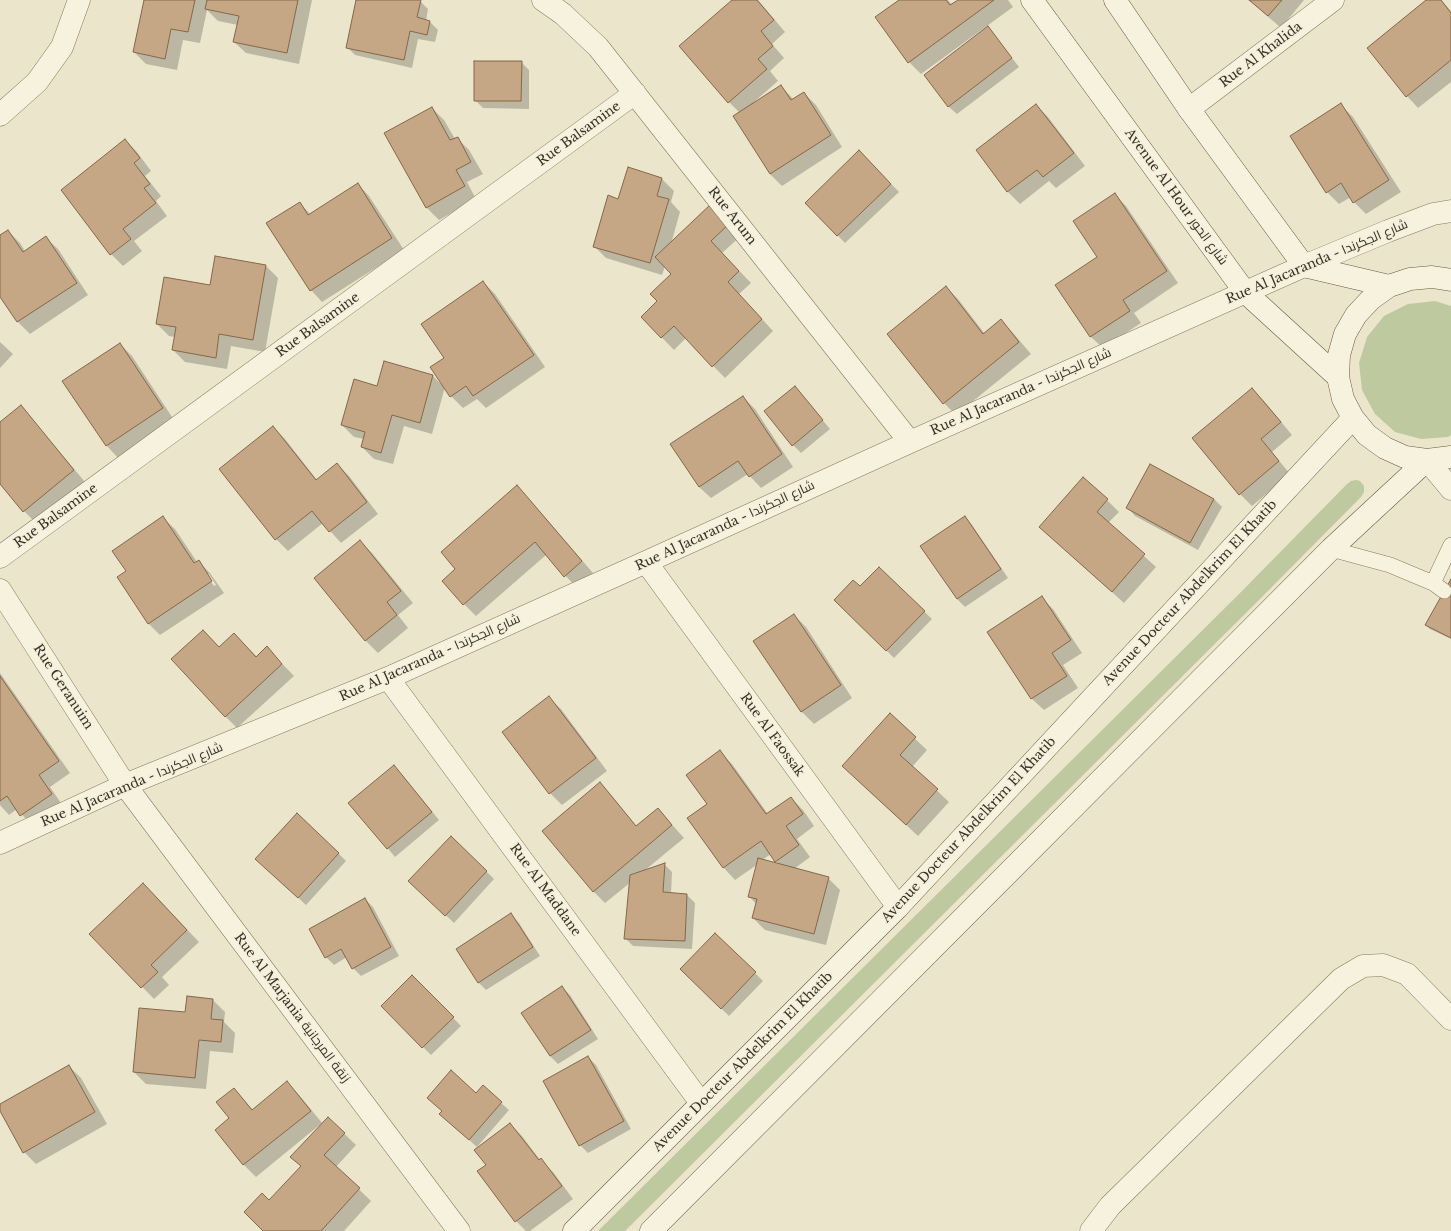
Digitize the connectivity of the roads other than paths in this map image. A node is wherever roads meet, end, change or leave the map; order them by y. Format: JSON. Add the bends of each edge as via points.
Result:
{"nodes":[{"id":1,"x":79,"y":0,"type":"edge"},
{"id":2,"x":543,"y":0,"type":"edge"},
{"id":3,"x":1032,"y":0,"type":"edge"},
{"id":4,"x":1114,"y":0,"type":"edge"},
{"id":5,"x":1333,"y":0,"type":"edge"},
{"id":6,"x":635,"y":93,"type":"junction"},
{"id":7,"x":1189,"y":109,"type":"junction"},
{"id":8,"x":0,"y":115,"type":"edge"},
{"id":9,"x":1451,"y":211,"type":"edge"},
{"id":10,"x":1304,"y":266,"type":"junction"},
{"id":11,"x":1451,"y":280,"type":"edge"},
{"id":12,"x":1389,"y":286,"type":"junction"},
{"id":13,"x":1245,"y":292,"type":"junction"},
{"id":14,"x":1338,"y":377,"type":"junction"},
{"id":15,"x":1353,"y":418,"type":"junction"},
{"id":16,"x":910,"y":442,"type":"junction"},
{"id":17,"x":1451,"y":457,"type":"edge"},
{"id":18,"x":1427,"y":460,"type":"junction"},
{"id":19,"x":1451,"y":489,"type":"edge"},
{"id":20,"x":1451,"y":545,"type":"edge"},
{"id":21,"x":1330,"y":549,"type":"junction"},
{"id":22,"x":0,"y":557,"type":"edge"},
{"id":23,"x":646,"y":562,"type":"junction"},
{"id":24,"x":0,"y":590,"type":"edge"},
{"id":25,"x":388,"y":678,"type":"junction"},
{"id":26,"x":126,"y":785,"type":"junction"},
{"id":27,"x":0,"y":842,"type":"edge"},
{"id":28,"x":898,"y":907,"type":"junction"},
{"id":29,"x":1451,"y":1019,"type":"edge"},
{"id":30,"x":701,"y":1103,"type":"junction"},
{"id":31,"x":459,"y":1231,"type":"edge"},
{"id":32,"x":574,"y":1231,"type":"edge"},
{"id":33,"x":651,"y":1231,"type":"edge"},
{"id":34,"x":1091,"y":1231,"type":"edge"}],
"edges":[{"from":1,"to":8,"type":"street","via":[[62,46],[37,82]]},
{"from":2,"to":6,"type":"street","name":"Rue Arum","via":[[563,14],[598,47]]},
{"from":3,"to":13,"type":"street","name":"Avenue Al Hour شارع الحور"},
{"from":4,"to":7,"type":"street"},
{"from":5,"to":7,"type":"street","name":"Rue Al Khalida"},
{"from":6,"to":16,"type":"street","name":"Rue Arum"},
{"from":6,"to":22,"type":"street","name":"Rue Balsamine"},
{"from":7,"to":10,"type":"street"},
{"from":9,"to":10,"type":"street","name":"Rue Al Jacaranda - شارع الجكرندا","via":[[1433,214]]},
{"from":10,"to":12,"type":"street"},
{"from":10,"to":13,"type":"street","name":"Rue Al Jacaranda - شارع الجكرندا"},
{"from":11,"to":12,"type":"street","via":[[1432,277],[1410,279]]},
{"from":12,"to":14,"type":"street","via":[[1371,298],[1356,315],[1345,334],[1339,355]]},
{"from":13,"to":14,"type":"street","name":"Avenue Al Hour شارع الحور"},
{"from":13,"to":16,"type":"street","name":"Rue Al Jacaranda - شارع الجكرندا"},
{"from":14,"to":15,"type":"street","via":[[1343,399]]},
{"from":15,"to":18,"type":"street","via":[[1367,435],[1385,448],[1405,457]]},
{"from":15,"to":28,"type":"street","name":"Avenue Docteur Abdelkrim El Khatib"},
{"from":16,"to":23,"type":"street","name":"Rue Al Jacaranda - شارع الجكرندا"},
{"from":17,"to":18,"type":"street"},
{"from":18,"to":19,"type":"street"},
{"from":18,"to":21,"type":"street"},
{"from":20,"to":21,"type":"lane","via":[[1439,587],[1390,565]]},
{"from":21,"to":33,"type":"street"},
{"from":23,"to":25,"type":"street","name":"Rue Al Jacaranda - شارع الجكرندا"},
{"from":23,"to":28,"type":"street","name":"Rue Al Faossak"},
{"from":24,"to":26,"type":"street","name":"Rue Geranuim"},
{"from":25,"to":26,"type":"street","name":"Rue Al Jacaranda - شارع الجكرندا"},
{"from":25,"to":30,"type":"street","name":"Rue Al Maddane"},
{"from":26,"to":27,"type":"street","name":"Rue Al Jacaranda - شارع الجكرندا"},
{"from":26,"to":31,"type":"street","name":"Rue Al Marjania زنقة المرجانية"},
{"from":28,"to":30,"type":"street","name":"Avenue Docteur Abdelkrim El Khatib"},
{"from":29,"to":34,"type":"street","via":[[1407,974],[1383,965],[1363,966],[1336,984],[1110,1206]]},
{"from":30,"to":32,"type":"street","name":"Avenue Docteur Abdelkrim El Khatib"}]}
